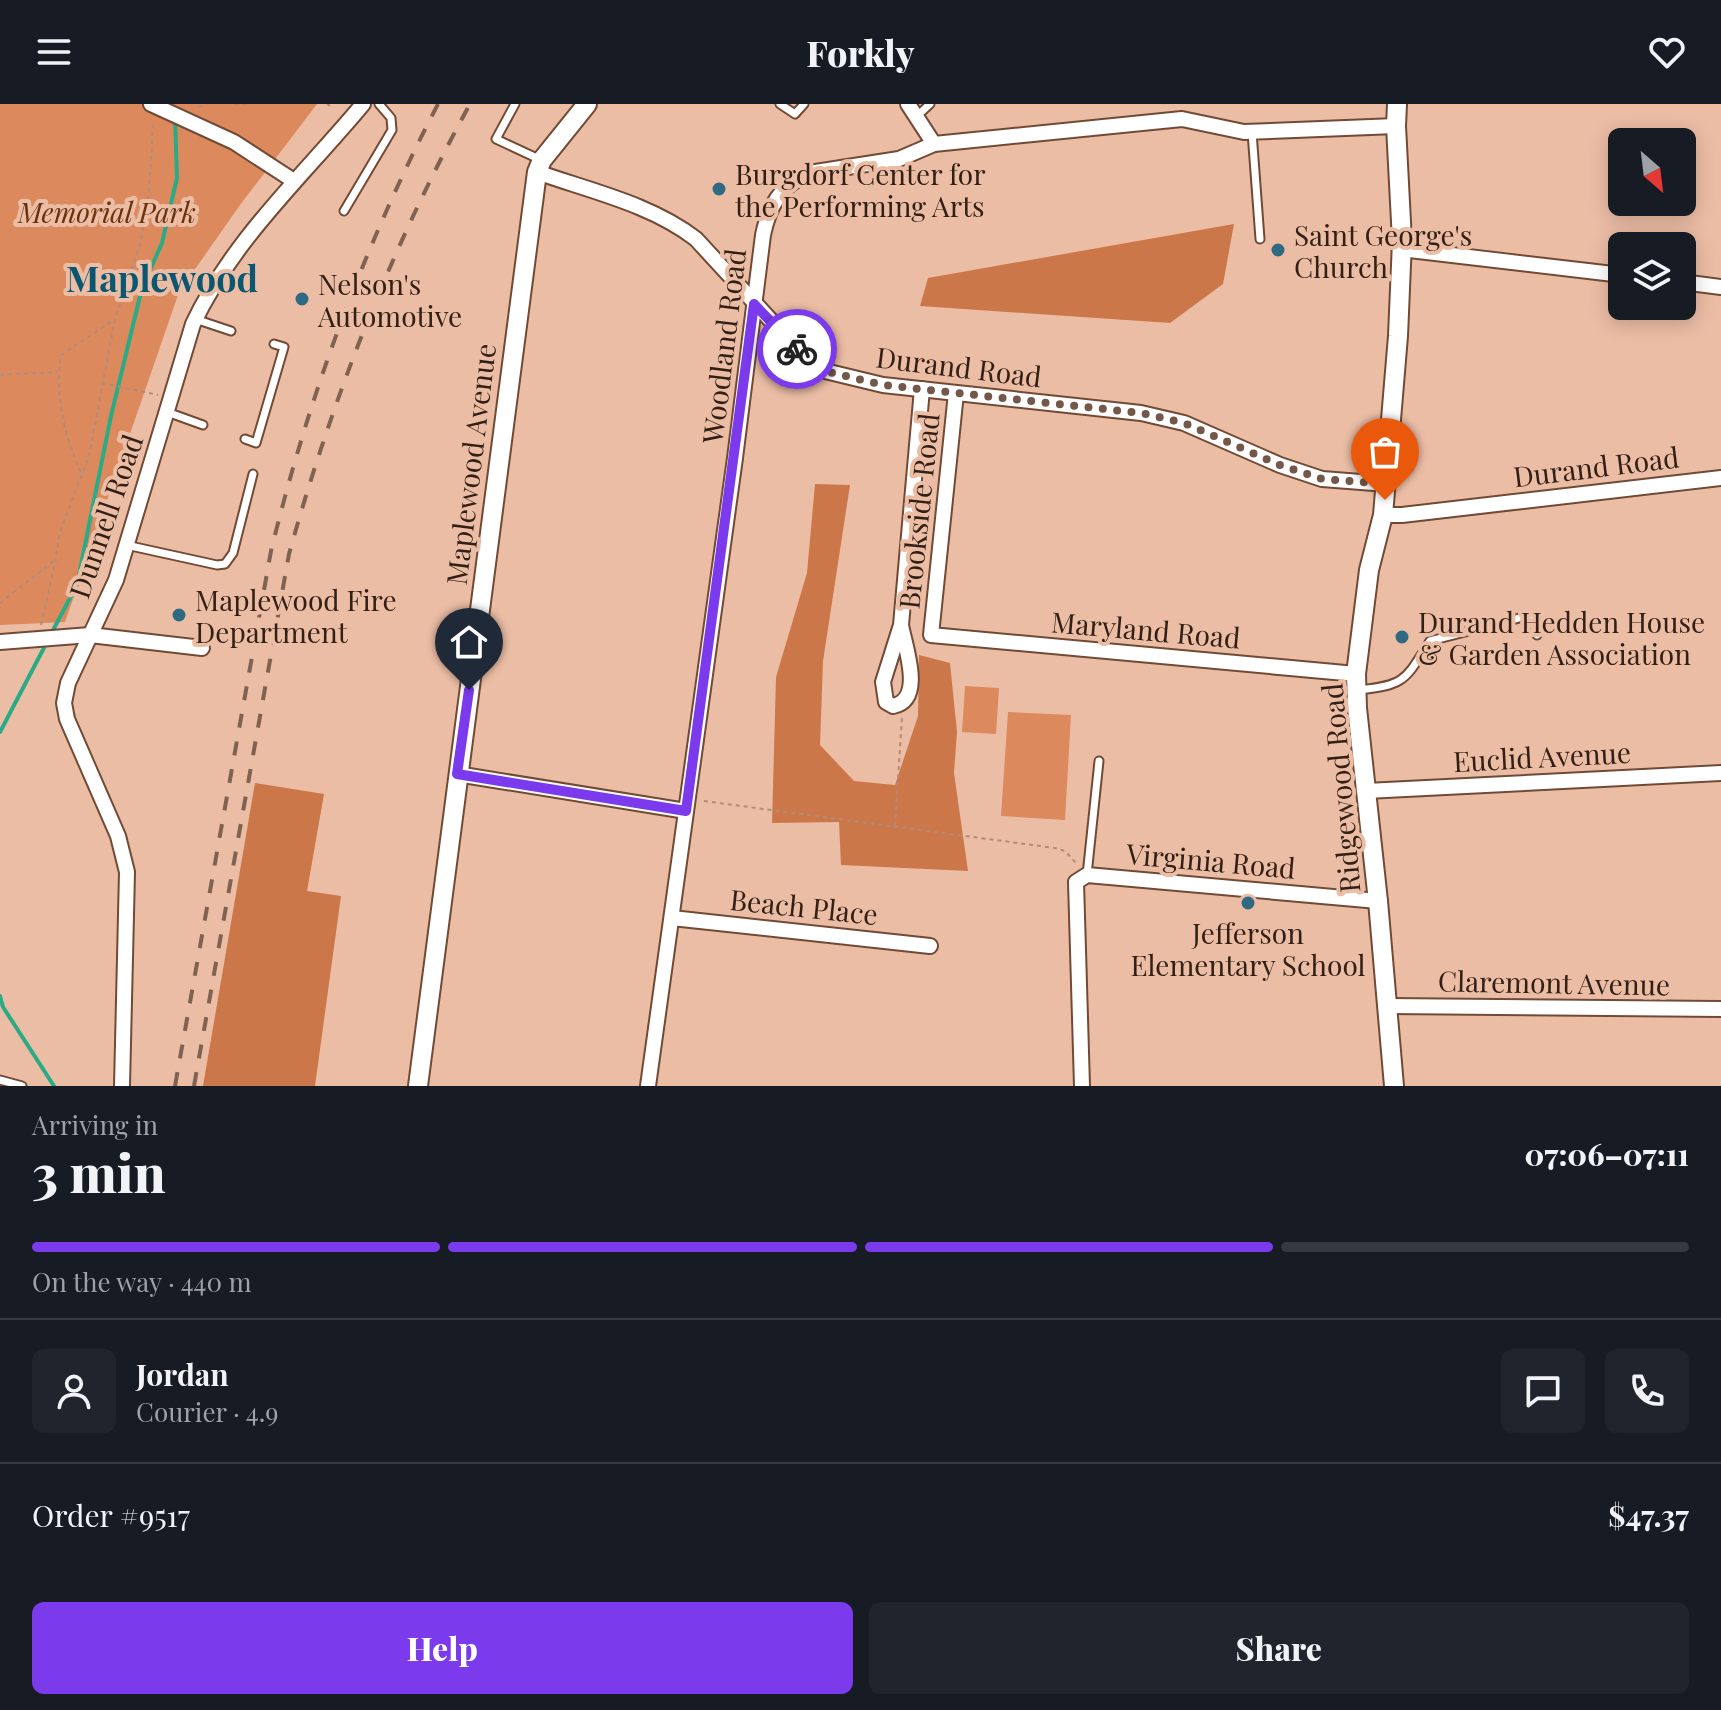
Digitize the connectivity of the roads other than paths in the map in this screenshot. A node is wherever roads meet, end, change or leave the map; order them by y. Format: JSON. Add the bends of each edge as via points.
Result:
{"nodes":[{"id":1,"x":151,"y":104,"type":"edge"},
{"id":2,"x":363,"y":104,"type":"edge"},
{"id":3,"x":379,"y":104,"type":"edge"},
{"id":4,"x":515,"y":104,"type":"edge"},
{"id":5,"x":587,"y":104,"type":"edge"},
{"id":6,"x":780,"y":104,"type":"edge"},
{"id":7,"x":804,"y":104,"type":"edge"},
{"id":8,"x":930,"y":104,"type":"edge"},
{"id":9,"x":1397,"y":104,"type":"edge"},
{"id":10,"x":196,"y":110,"type":"edge"},
{"id":11,"x":913,"y":110,"type":"edge"},
{"id":12,"x":1396,"y":126,"type":"junction"},
{"id":13,"x":1252,"y":132,"type":"junction"},
{"id":14,"x":934,"y":144,"type":"junction"},
{"id":15,"x":540,"y":166,"type":"junction"},
{"id":16,"x":294,"y":181,"type":"junction"},
{"id":17,"x":344,"y":211,"type":"dead end"},
{"id":18,"x":1260,"y":239,"type":"dead end"},
{"id":19,"x":1401,"y":249,"type":"junction"},
{"id":20,"x":1608,"y":273,"type":"edge"},
{"id":21,"x":1696,"y":284,"type":"edge"},
{"id":22,"x":1721,"y":287,"type":"edge"},
{"id":23,"x":754,"y":304,"type":"junction"},
{"id":24,"x":195,"y":319,"type":"junction"},
{"id":25,"x":231,"y":331,"type":"dead end"},
{"id":26,"x":274,"y":344,"type":"dead end"},
{"id":27,"x":922,"y":389,"type":"junction"},
{"id":28,"x":956,"y":393,"type":"junction"},
{"id":29,"x":167,"y":412,"type":"junction"},
{"id":30,"x":203,"y":425,"type":"dead end"},
{"id":31,"x":245,"y":439,"type":"dead end"},
{"id":32,"x":253,"y":474,"type":"dead end"},
{"id":33,"x":1721,"y":478,"type":"edge"},
{"id":34,"x":1387,"y":484,"type":"junction"},
{"id":35,"x":1383,"y":515,"type":"junction"},
{"id":36,"x":126,"y":545,"type":"junction"},
{"id":37,"x":901,"y":625,"type":"junction"},
{"id":38,"x":90,"y":635,"type":"junction"},
{"id":39,"x":931,"y":635,"type":"joint"},
{"id":40,"x":1537,"y":635,"type":"dead end"},
{"id":41,"x":0,"y":642,"type":"edge"},
{"id":42,"x":202,"y":648,"type":"dead end"},
{"id":43,"x":1356,"y":682,"type":"junction"},
{"id":44,"x":1099,"y":761,"type":"dead end"},
{"id":45,"x":1721,"y":773,"type":"edge"},
{"id":46,"x":457,"y":774,"type":"junction"},
{"id":47,"x":1366,"y":791,"type":"junction"},
{"id":48,"x":686,"y":811,"type":"junction"},
{"id":49,"x":1087,"y":875,"type":"junction"},
{"id":50,"x":1378,"y":901,"type":"junction"},
{"id":51,"x":672,"y":918,"type":"junction"},
{"id":52,"x":930,"y":946,"type":"dead end"},
{"id":53,"x":1387,"y":1006,"type":"junction"},
{"id":54,"x":1721,"y":1009,"type":"edge"},
{"id":55,"x":0,"y":1080,"type":"edge"},
{"id":56,"x":22,"y":1086,"type":"edge"},
{"id":57,"x":122,"y":1086,"type":"edge"},
{"id":58,"x":418,"y":1086,"type":"edge"},
{"id":59,"x":648,"y":1086,"type":"edge"},
{"id":60,"x":1082,"y":1086,"type":"edge"},
{"id":61,"x":1394,"y":1086,"type":"edge"}],
"edges":[{"from":1,"to":10,"type":"street"},
{"from":2,"to":16,"type":"street","name":"Dunnell Road"},
{"from":3,"to":17,"type":"lane","via":[[391,118],[392,130]]},
{"from":4,"to":15,"type":"lane","via":[[496,139]]},
{"from":5,"to":15,"type":"street"},
{"from":6,"to":7,"type":"lane","via":[[795,114]]},
{"from":8,"to":11,"type":"lane"},
{"from":9,"to":12,"type":"street","name":"Ridgewood Road"},
{"from":10,"to":16,"type":"street"},
{"from":11,"to":14,"type":"street"},
{"from":12,"to":13,"type":"street","name":"Woodland Road"},
{"from":12,"to":19,"type":"street","name":"Ridgewood Road"},
{"from":13,"to":14,"type":"street","name":"Woodland Road","via":[[1182,119]]},
{"from":13,"to":18,"type":"lane"},
{"from":14,"to":23,"type":"street","name":"Woodland Road","via":[[899,159],[822,169],[787,186],[767,218]]},
{"from":15,"to":23,"type":"street","name":"Durand Road","via":[[676,224]]},
{"from":15,"to":46,"type":"street","name":"Maplewood Avenue"},
{"from":16,"to":24,"type":"street","name":"Dunnell Road","via":[[215,283]]},
{"from":19,"to":20,"type":"street"},
{"from":19,"to":34,"type":"street","name":"Ridgewood Road"},
{"from":21,"to":22,"type":"street"},
{"from":23,"to":27,"type":"street","name":"Durand Road","via":[[809,362],[825,371]]},
{"from":23,"to":48,"type":"street","name":"Woodland Road"},
{"from":24,"to":25,"type":"lane"},
{"from":24,"to":29,"type":"street","name":"Dunnell Road"},
{"from":26,"to":31,"type":"lane","via":[[284,347],[256,443]]},
{"from":27,"to":28,"type":"street","name":"Durand Road"},
{"from":27,"to":37,"type":"street"},
{"from":28,"to":34,"type":"street","name":"Durand Road","via":[[1141,413],[1184,423],[1322,479]]},
{"from":28,"to":39,"type":"street","name":"Brookside Road"},
{"from":29,"to":30,"type":"lane"},
{"from":29,"to":36,"type":"street","name":"Dunnell Road"},
{"from":32,"to":36,"type":"lane","via":[[233,553],[225,564]]},
{"from":33,"to":35,"type":"street","name":"Durand Road"},
{"from":34,"to":35,"type":"street","name":"Ridgewood Road"},
{"from":35,"to":43,"type":"street","name":"Ridgewood Road","via":[[1369,570]]},
{"from":36,"to":38,"type":"street","name":"Dunnell Road"},
{"from":37,"to":37,"type":"street","via":[[883,682],[886,702],[893,706],[909,697],[911,680]]},
{"from":38,"to":41,"type":"street","via":[[40,634]]},
{"from":38,"to":42,"type":"street"},
{"from":38,"to":57,"type":"street","name":"Dunnell Road","via":[[64,703],[118,836],[127,872]]},
{"from":39,"to":43,"type":"street","name":"Maryland Road"},
{"from":40,"to":43,"type":"lane","via":[[1527,616],[1430,641],[1411,673],[1399,682],[1388,687]]},
{"from":43,"to":47,"type":"street","name":"Ridgewood Road"},
{"from":44,"to":49,"type":"lane"},
{"from":45,"to":47,"type":"street","name":"Euclid Avenue"},
{"from":46,"to":48,"type":"street"},
{"from":46,"to":58,"type":"street","name":"Maplewood Avenue"},
{"from":47,"to":50,"type":"street","name":"Ridgewood Road"},
{"from":48,"to":51,"type":"street","name":"Woodland Road"},
{"from":49,"to":50,"type":"street","name":"Virginia Road"},
{"from":49,"to":60,"type":"street","via":[[1076,882]]},
{"from":50,"to":53,"type":"street","name":"Ridgewood Road"},
{"from":51,"to":52,"type":"street","name":"Beach Place"},
{"from":51,"to":59,"type":"street","name":"Woodland Road"},
{"from":53,"to":54,"type":"street","name":"Claremont Avenue"},
{"from":53,"to":61,"type":"street","name":"Ridgewood Road"},
{"from":55,"to":56,"type":"lane"}]}
